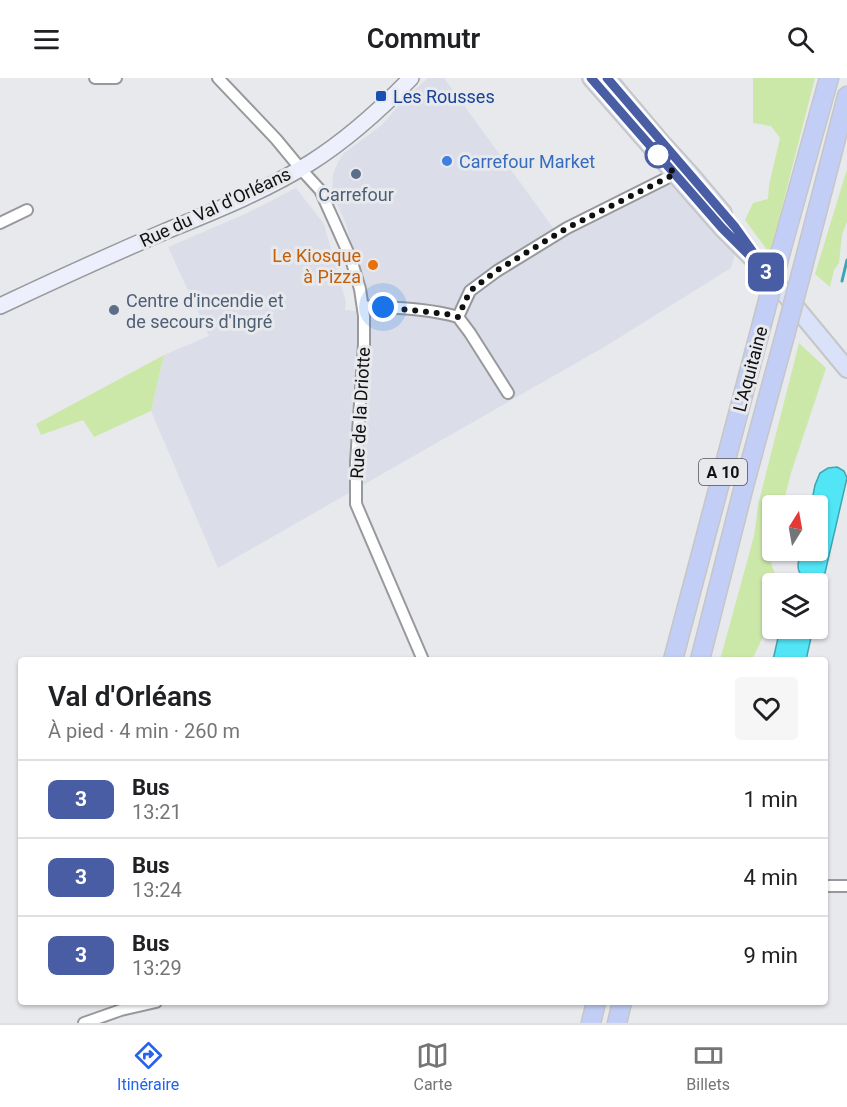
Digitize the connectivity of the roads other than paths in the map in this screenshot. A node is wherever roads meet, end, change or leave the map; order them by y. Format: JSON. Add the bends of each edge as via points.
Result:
{"nodes":[{"id":1,"x":95,"y":78,"type":"edge"},
{"id":2,"x":116,"y":78,"type":"edge"},
{"id":3,"x":218,"y":78,"type":"edge"},
{"id":4,"x":411,"y":78,"type":"edge"},
{"id":5,"x":591,"y":78,"type":"edge"},
{"id":6,"x":607,"y":78,"type":"edge"},
{"id":7,"x":829,"y":78,"type":"edge"},
{"id":8,"x":847,"y":96,"type":"edge"},
{"id":9,"x":300,"y":168,"type":"junction"},
{"id":10,"x":683,"y":174,"type":"junction"},
{"id":11,"x":27,"y":210,"type":"dead end"},
{"id":12,"x":0,"y":223,"type":"edge"},
{"id":13,"x":0,"y":306,"type":"edge"},
{"id":14,"x":363,"y":306,"type":"junction"},
{"id":15,"x":458,"y":317,"type":"junction"},
{"id":16,"x":847,"y":369,"type":"edge"},
{"id":17,"x":508,"y":393,"type":"dead end"},
{"id":18,"x":422,"y":657,"type":"edge"},
{"id":19,"x":674,"y":657,"type":"edge"},
{"id":20,"x":701,"y":657,"type":"edge"},
{"id":21,"x":828,"y":886,"type":"edge"},
{"id":22,"x":847,"y":886,"type":"edge"},
{"id":23,"x":143,"y":1005,"type":"edge"},
{"id":24,"x":595,"y":1005,"type":"edge"},
{"id":25,"x":620,"y":1005,"type":"edge"},
{"id":26,"x":84,"y":1023,"type":"edge"},
{"id":27,"x":591,"y":1023,"type":"edge"},
{"id":28,"x":617,"y":1023,"type":"edge"}],
"edges":[{"from":1,"to":2,"type":"street"},
{"from":3,"to":9,"type":"street","name":"Rue de la Driotte"},
{"from":4,"to":9,"type":"street","name":"Rue du Val d'Orléans","via":[[354,132]]},
{"from":5,"to":10,"type":"main road"},
{"from":6,"to":10,"type":"main road"},
{"from":7,"to":19,"type":"highway","name":"L'Aquitaine","number":"A 10","bridge":true},
{"from":8,"to":20,"type":"highway","name":"L'Aquitaine","number":"A 10","bridge":true},
{"from":9,"to":13,"type":"street","name":"Rue du Val d'Orléans"},
{"from":9,"to":14,"type":"street","name":"Rue de la Driotte","via":[[320,190],[330,210],[351,259]]},
{"from":10,"to":15,"type":"street","via":[[567,228],[496,271],[470,291]]},
{"from":10,"to":16,"type":"main road","via":[[735,227]]},
{"from":11,"to":12,"type":"street"},
{"from":14,"to":15,"type":"street"},
{"from":14,"to":18,"type":"street","name":"Rue de la Driotte","via":[[356,504]]},
{"from":15,"to":17,"type":"street"},
{"from":21,"to":22,"type":"street"},
{"from":23,"to":26,"type":"street"},
{"from":24,"to":27,"type":"highway"},
{"from":25,"to":28,"type":"highway"}]}
